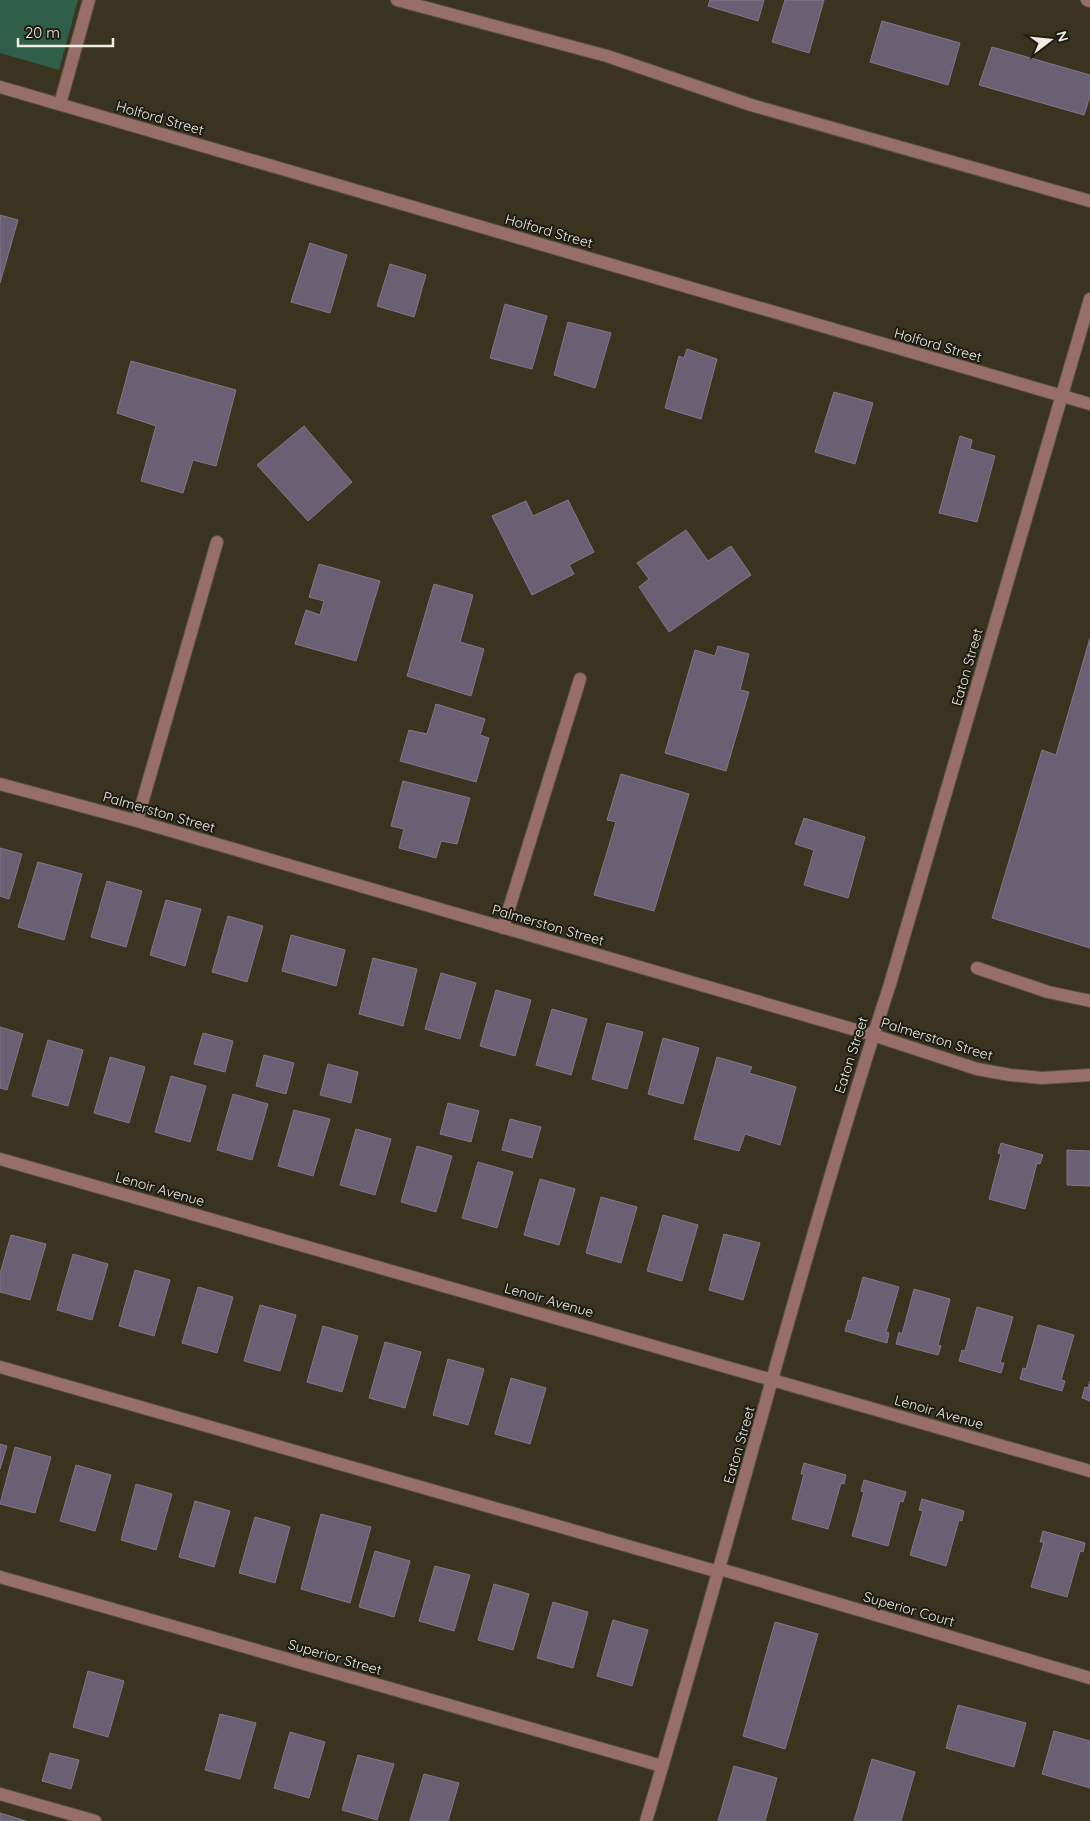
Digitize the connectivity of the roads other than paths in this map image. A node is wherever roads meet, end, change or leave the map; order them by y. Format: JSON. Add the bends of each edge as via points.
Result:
{"nodes":[{"id":1,"x":89,"y":0,"type":"edge"},
{"id":2,"x":397,"y":0,"type":"edge"},
{"id":3,"x":0,"y":87,"type":"edge"},
{"id":4,"x":60,"y":104,"type":"junction"},
{"id":5,"x":1090,"y":200,"type":"edge"},
{"id":6,"x":1090,"y":299,"type":"edge"},
{"id":7,"x":1062,"y":396,"type":"junction"},
{"id":8,"x":1090,"y":404,"type":"edge"},
{"id":9,"x":217,"y":542,"type":"dead end"},
{"id":10,"x":580,"y":679,"type":"dead end"},
{"id":11,"x":0,"y":784,"type":"edge"},
{"id":12,"x":138,"y":821,"type":"junction"},
{"id":13,"x":503,"y":928,"type":"junction"},
{"id":14,"x":977,"y":968,"type":"dead end"},
{"id":15,"x":1090,"y":1001,"type":"edge"},
{"id":16,"x":873,"y":1035,"type":"junction"},
{"id":17,"x":1090,"y":1075,"type":"edge"},
{"id":18,"x":0,"y":1159,"type":"edge"},
{"id":19,"x":0,"y":1367,"type":"edge"},
{"id":20,"x":773,"y":1380,"type":"junction"},
{"id":21,"x":1090,"y":1470,"type":"edge"},
{"id":22,"x":719,"y":1570,"type":"junction"},
{"id":23,"x":0,"y":1577,"type":"edge"},
{"id":24,"x":1090,"y":1678,"type":"edge"},
{"id":25,"x":662,"y":1766,"type":"junction"},
{"id":26,"x":0,"y":1794,"type":"edge"},
{"id":27,"x":95,"y":1821,"type":"edge"},
{"id":28,"x":646,"y":1821,"type":"edge"}],
"edges":[{"from":1,"to":4,"type":"street"},
{"from":2,"to":5,"type":"street","via":[[607,56],[751,104]]},
{"from":3,"to":4,"type":"street","name":"Holford Street"},
{"from":4,"to":7,"type":"street","name":"Holford Street"},
{"from":6,"to":7,"type":"street","name":"Eaton Street"},
{"from":7,"to":8,"type":"street","name":"Holford Street"},
{"from":7,"to":16,"type":"street","name":"Eaton Street"},
{"from":9,"to":12,"type":"street"},
{"from":10,"to":13,"type":"street"},
{"from":11,"to":12,"type":"street","name":"Palmerston Street"},
{"from":12,"to":13,"type":"street","name":"Palmerston Street"},
{"from":13,"to":16,"type":"street","name":"Palmerston Street"},
{"from":14,"to":15,"type":"street","via":[[1048,992]]},
{"from":16,"to":17,"type":"street","name":"Palmerston Street","via":[[977,1069],[1042,1078]]},
{"from":16,"to":20,"type":"street","name":"Eaton Street"},
{"from":18,"to":20,"type":"street","name":"Lenoir Avenue"},
{"from":19,"to":22,"type":"street","name":"Superior Court"},
{"from":20,"to":21,"type":"street","name":"Lenoir Avenue"},
{"from":20,"to":22,"type":"street","name":"Eaton Street"},
{"from":22,"to":24,"type":"street","name":"Superior Court"},
{"from":22,"to":25,"type":"street","name":"Eaton Street"},
{"from":23,"to":25,"type":"street","name":"Superior Street"},
{"from":25,"to":28,"type":"street","name":"Eaton Street"},
{"from":26,"to":27,"type":"street"}]}
